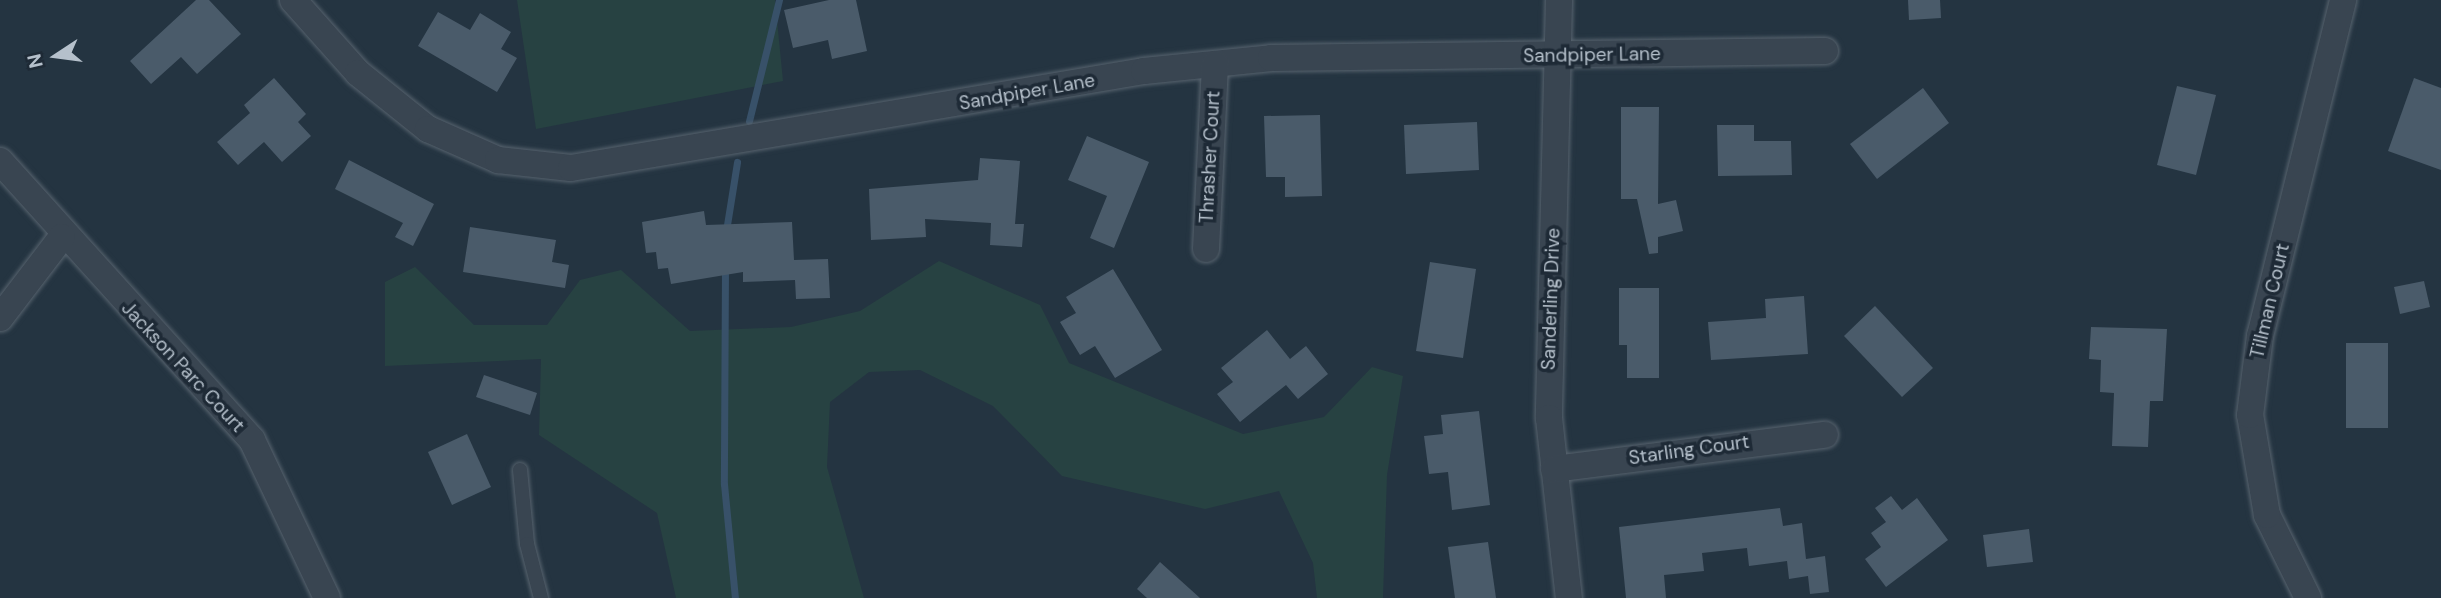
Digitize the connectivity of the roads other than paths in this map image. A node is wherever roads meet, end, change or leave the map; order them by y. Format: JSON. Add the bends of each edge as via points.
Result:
{"nodes":[{"id":1,"x":293,"y":0,"type":"edge"},
{"id":2,"x":1559,"y":0,"type":"edge"},
{"id":3,"x":2343,"y":0,"type":"edge"},
{"id":4,"x":1825,"y":51,"type":"dead end"},
{"id":5,"x":1558,"y":57,"type":"junction"},
{"id":6,"x":1215,"y":64,"type":"junction"},
{"id":7,"x":0,"y":161,"type":"edge"},
{"id":8,"x":62,"y":237,"type":"junction"},
{"id":9,"x":1206,"y":249,"type":"dead end"},
{"id":10,"x":0,"y":318,"type":"edge"},
{"id":11,"x":1825,"y":435,"type":"dead end"},
{"id":12,"x":1554,"y":469,"type":"junction"},
{"id":13,"x":520,"y":470,"type":"dead end"},
{"id":14,"x":327,"y":598,"type":"edge"},
{"id":15,"x":541,"y":598,"type":"edge"},
{"id":16,"x":1569,"y":598,"type":"edge"},
{"id":17,"x":2308,"y":598,"type":"edge"}],
"edges":[{"from":1,"to":6,"type":"street","name":"Sandpiper Lane","via":[[394,105],[461,146],[532,167],[618,164]]},
{"from":2,"to":5,"type":"street","name":"Sanderling Drive"},
{"from":3,"to":17,"type":"street","name":"Tillman Court","via":[[2260,336],[2250,415],[2267,515]]},
{"from":4,"to":5,"type":"street","name":"Sandpiper Lane"},
{"from":5,"to":6,"type":"street","name":"Sandpiper Lane","via":[[1303,57]]},
{"from":5,"to":12,"type":"street","name":"Sanderling Drive","via":[[1549,371]]},
{"from":6,"to":9,"type":"street","name":"Thrasher Court"},
{"from":7,"to":8,"type":"street","name":"Jackson Parc Court"},
{"from":8,"to":10,"type":"street"},
{"from":8,"to":14,"type":"street","name":"Jackson Parc Court","via":[[252,440]]},
{"from":11,"to":12,"type":"street","name":"Starling Court"},
{"from":12,"to":16,"type":"street","name":"Sanderling Drive"},
{"from":13,"to":15,"type":"lane","via":[[527,544]]}]}
